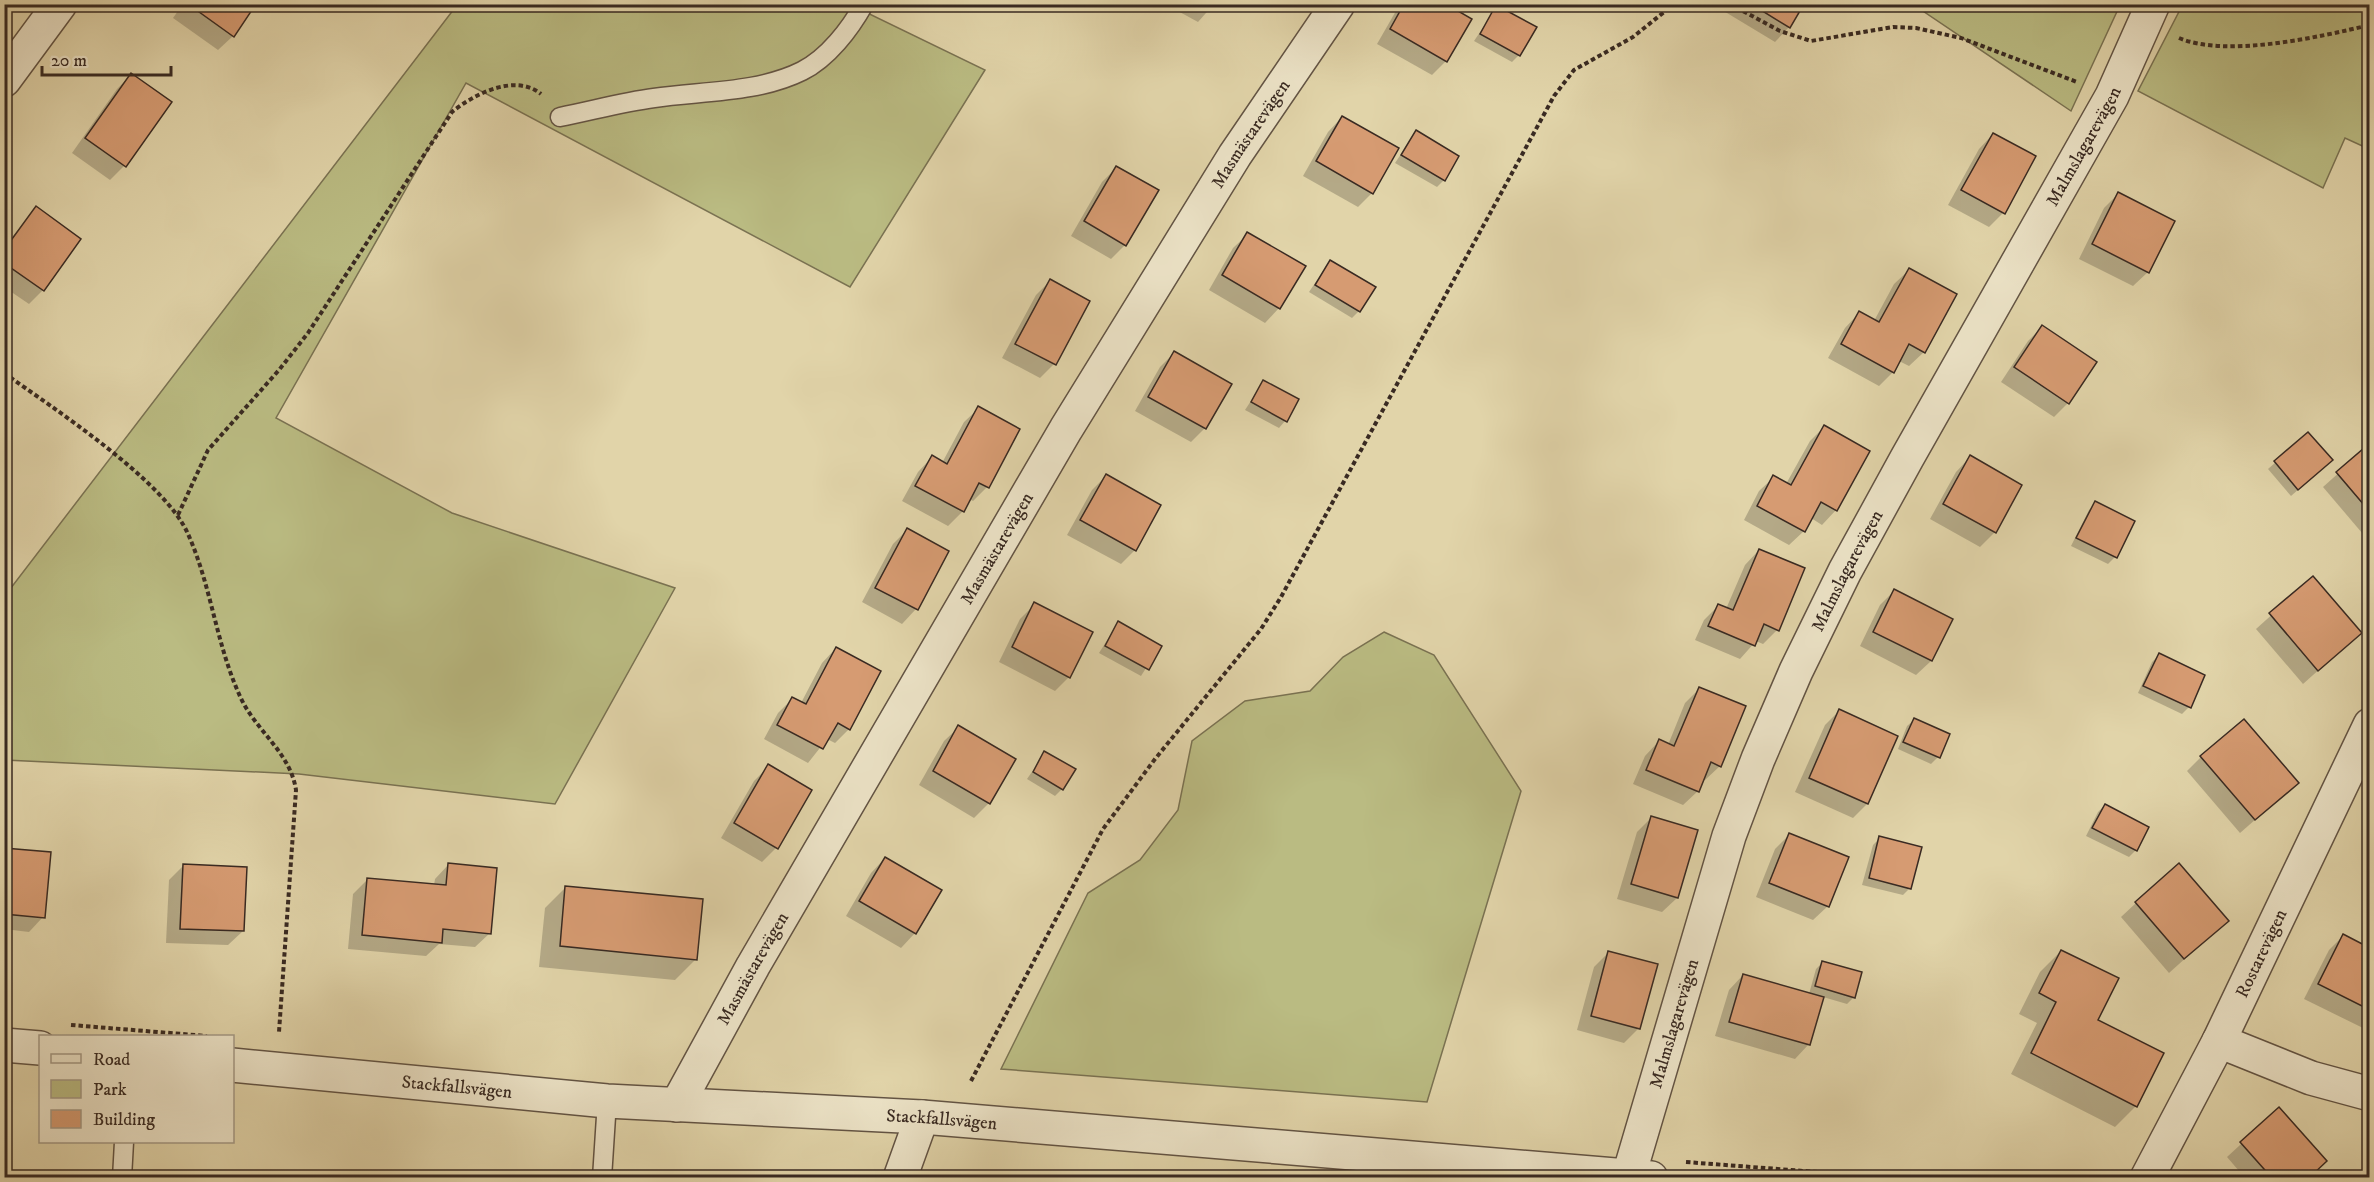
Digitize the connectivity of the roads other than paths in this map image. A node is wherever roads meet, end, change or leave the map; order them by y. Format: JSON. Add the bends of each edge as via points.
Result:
{"nodes":[{"id":1,"x":60,"y":4,"type":"edge"},
{"id":2,"x":864,"y":4,"type":"edge"},
{"id":3,"x":1338,"y":4,"type":"edge"},
{"id":4,"x":2149,"y":14,"type":"edge"},
{"id":5,"x":4,"y":80,"type":"edge"},
{"id":6,"x":560,"y":117,"type":"road end"},
{"id":7,"x":2370,"y":725,"type":"edge"},
{"id":8,"x":39,"y":1038,"type":"edge"},
{"id":9,"x":2219,"y":1041,"type":"junction"},
{"id":10,"x":4,"y":1045,"type":"edge"},
{"id":11,"x":234,"y":1065,"type":"edge"},
{"id":12,"x":2370,"y":1094,"type":"edge"},
{"id":13,"x":608,"y":1101,"type":"junction"},
{"id":14,"x":678,"y":1105,"type":"junction"},
{"id":15,"x":922,"y":1117,"type":"junction"},
{"id":16,"x":124,"y":1143,"type":"edge"},
{"id":17,"x":1640,"y":1176,"type":"edge"},
{"id":18,"x":122,"y":1178,"type":"edge"},
{"id":19,"x":602,"y":1178,"type":"edge"},
{"id":20,"x":900,"y":1178,"type":"edge"},
{"id":21,"x":2147,"y":1178,"type":"edge"}],
"edges":[{"from":1,"to":5,"type":"street"},
{"from":2,"to":6,"type":"lane","via":[[851,25],[818,61],[788,77]]},
{"from":3,"to":14,"type":"street","name":"Masmästarevägen","via":[[1223,173],[1072,419],[753,966]]},
{"from":4,"to":17,"type":"street","name":"Malmslagarevägen","via":[[2112,96],[1906,458],[1796,671],[1729,836]]},
{"from":7,"to":9,"type":"street","name":"Rostarevägen"},
{"from":8,"to":10,"type":"street"},
{"from":9,"to":12,"type":"street","via":[[2311,1078]]},
{"from":9,"to":21,"type":"street","name":"Rostarevägen"},
{"from":11,"to":13,"type":"street","name":"Stackfallsvägen"},
{"from":13,"to":14,"type":"street","name":"Stackfallsvägen"},
{"from":13,"to":19,"type":"lane"},
{"from":14,"to":15,"type":"street","name":"Stackfallsvägen"},
{"from":15,"to":17,"type":"street","name":"Stackfallsvägen"},
{"from":15,"to":20,"type":"street"},
{"from":16,"to":18,"type":"lane"}]}
